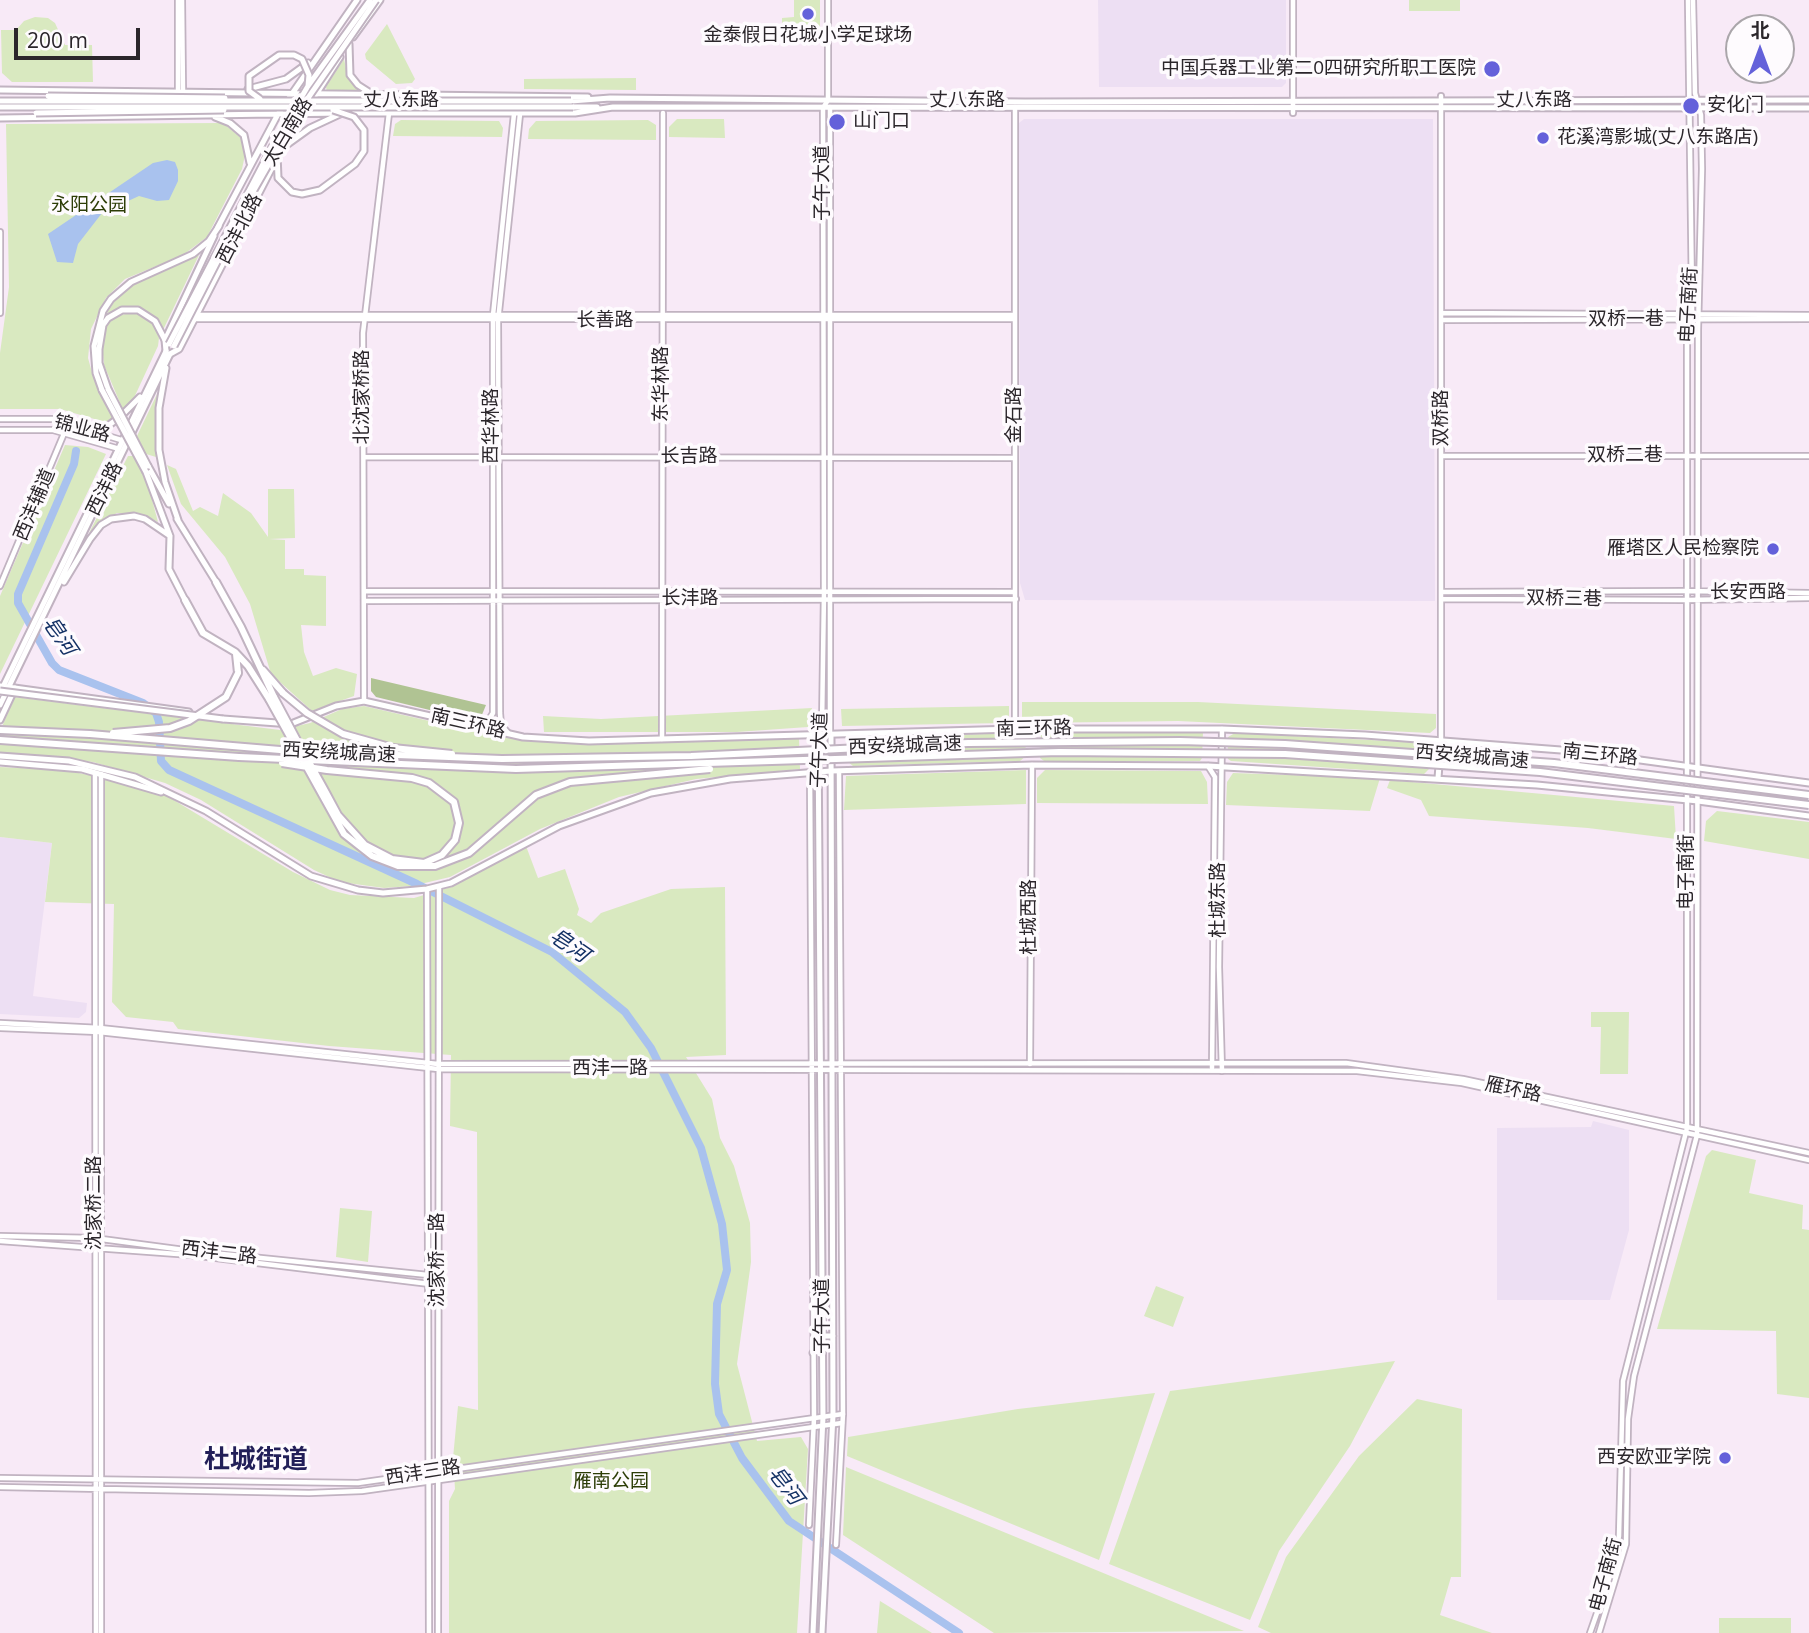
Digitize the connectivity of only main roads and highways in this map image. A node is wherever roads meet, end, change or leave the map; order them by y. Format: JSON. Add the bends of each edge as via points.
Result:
{"nodes":[{"id":1,"x":357,"y":0,"type":"edge"},
{"id":2,"x":370,"y":0,"type":"edge"},
{"id":3,"x":378,"y":0,"type":"edge"},
{"id":4,"x":349,"y":44,"type":"junction"},
{"id":5,"x":316,"y":56,"type":"junction"},
{"id":6,"x":309,"y":86,"type":"junction"},
{"id":7,"x":0,"y":90,"type":"edge"},
{"id":8,"x":24,"y":90,"type":"junction"},
{"id":9,"x":229,"y":92,"type":"junction"},
{"id":10,"x":292,"y":93,"type":"junction"},
{"id":11,"x":315,"y":94,"type":"junction"},
{"id":12,"x":372,"y":94,"type":"junction"},
{"id":13,"x":610,"y":98,"type":"junction"},
{"id":14,"x":1809,"y":100,"type":"edge"},
{"id":15,"x":0,"y":101,"type":"edge"},
{"id":16,"x":271,"y":101,"type":"junction"},
{"id":17,"x":257,"y":104,"type":"junction"},
{"id":18,"x":572,"y":104,"type":"junction"},
{"id":19,"x":0,"y":107,"type":"edge"},
{"id":20,"x":613,"y":107,"type":"junction"},
{"id":21,"x":1809,"y":107,"type":"edge"},
{"id":22,"x":319,"y":108,"type":"junction"},
{"id":23,"x":1293,"y":108,"type":"junction"},
{"id":24,"x":303,"y":113,"type":"junction"},
{"id":25,"x":343,"y":113,"type":"junction"},
{"id":26,"x":278,"y":114,"type":"junction"},
{"id":27,"x":212,"y":116,"type":"junction"},
{"id":28,"x":0,"y":118,"type":"edge"},
{"id":29,"x":20,"y":118,"type":"junction"},
{"id":30,"x":280,"y":148,"type":"junction"},
{"id":31,"x":250,"y":167,"type":"junction"},
{"id":32,"x":219,"y":226,"type":"junction"},
{"id":33,"x":169,"y":343,"type":"junction"},
{"id":34,"x":167,"y":356,"type":"junction"},
{"id":35,"x":105,"y":389,"type":"junction"},
{"id":36,"x":144,"y":392,"type":"junction"},
{"id":37,"x":98,"y":433,"type":"road end"},
{"id":38,"x":147,"y":469,"type":"junction"},
{"id":39,"x":178,"y":520,"type":"junction"},
{"id":40,"x":170,"y":536,"type":"junction"},
{"id":41,"x":216,"y":582,"type":"joint"},
{"id":42,"x":185,"y":600,"type":"joint"},
{"id":43,"x":44,"y":615,"type":"junction"},
{"id":44,"x":235,"y":652,"type":"junction"},
{"id":45,"x":255,"y":660,"type":"junction"},
{"id":46,"x":5,"y":689,"type":"edge"},
{"id":47,"x":271,"y":698,"type":"junction"},
{"id":48,"x":0,"y":705,"type":"edge"},
{"id":49,"x":223,"y":719,"type":"junction"},
{"id":50,"x":0,"y":720,"type":"edge"},
{"id":51,"x":0,"y":730,"type":"edge"},
{"id":52,"x":90,"y":734,"type":"junction"},
{"id":53,"x":818,"y":734,"type":"junction"},
{"id":54,"x":831,"y":736,"type":"junction"},
{"id":55,"x":0,"y":740,"type":"edge"},
{"id":56,"x":1441,"y":740,"type":"junction"},
{"id":57,"x":0,"y":756,"type":"edge"},
{"id":58,"x":239,"y":757,"type":"junction"},
{"id":59,"x":502,"y":759,"type":"junction"},
{"id":60,"x":0,"y":762,"type":"edge"},
{"id":61,"x":753,"y":764,"type":"junction"},
{"id":62,"x":99,"y":771,"type":"junction"},
{"id":63,"x":831,"y":771,"type":"junction"},
{"id":64,"x":818,"y":772,"type":"junction"},
{"id":65,"x":1438,"y":778,"type":"junction"},
{"id":66,"x":1809,"y":783,"type":"edge"},
{"id":67,"x":1809,"y":795,"type":"edge"},
{"id":68,"x":1809,"y":805,"type":"edge"},
{"id":69,"x":1809,"y":816,"type":"edge"},
{"id":70,"x":823,"y":1336,"type":"junction"},
{"id":71,"x":833,"y":1336,"type":"junction"},
{"id":72,"x":813,"y":1353,"type":"road end"},
{"id":73,"x":813,"y":1633,"type":"edge"},
{"id":74,"x":822,"y":1633,"type":"edge"}],
"edges":[{"from":1,"to":5,"type":"main road","name":"太白南路"},
{"from":2,"to":6,"type":"main road","name":"太白南路","bridge":true},
{"from":3,"to":4,"type":"main road","name":"太白南路"},
{"from":3,"to":30,"type":"main road","name":"太白南路","bridge":true,"via":[[299,111]]},
{"from":4,"to":11,"type":"main road","name":"太白南路"},
{"from":4,"to":12,"type":"main road","via":[[350,75]]},
{"from":5,"to":9,"type":"main road","via":[[286,79]]},
{"from":5,"to":10,"type":"main road","name":"太白南路"},
{"from":6,"to":16,"type":"main road","bridge":true,"via":[[302,59],[279,55],[247,81],[254,95]]},
{"from":6,"to":33,"type":"main road","name":"太白南路","bridge":true,"via":[[253,180]]},
{"from":7,"to":8,"type":"main road"},
{"from":8,"to":9,"type":"main road"},
{"from":8,"to":17,"type":"main road","bridge":true,"via":[[48,96],[197,95]]},
{"from":9,"to":10,"type":"main road"},
{"from":10,"to":11,"type":"main road"},
{"from":10,"to":26,"type":"main road","name":"西沣北路"},
{"from":11,"to":12,"type":"main road"},
{"from":11,"to":24,"type":"main road","name":"西沣北路"},
{"from":12,"to":13,"type":"main road"},
{"from":13,"to":18,"type":"main road","name":"丈八东路"},
{"from":13,"to":23,"type":"main road","name":"丈八东路"},
{"from":14,"to":23,"type":"main road","name":"丈八东路","via":[[1441,98]]},
{"from":15,"to":17,"type":"main road","name":"丈八东路","bridge":true},
{"from":16,"to":17,"type":"main road","name":"丈八东路","bridge":true},
{"from":16,"to":18,"type":"main road","name":"丈八东路","bridge":true},
{"from":17,"to":19,"type":"main road","name":"丈八东路","bridge":true},
{"from":17,"to":22,"type":"main road","name":"丈八东路","bridge":true},
{"from":17,"to":29,"type":"main road","bridge":true,"via":[[198,112],[36,113]]},
{"from":18,"to":20,"type":"main road","name":"丈八东路"},
{"from":18,"to":22,"type":"main road","name":"丈八东路","bridge":true},
{"from":20,"to":23,"type":"main road","name":"丈八东路"},
{"from":20,"to":25,"type":"main road","name":"丈八东路","via":[[575,113]]},
{"from":21,"to":23,"type":"main road","name":"丈八东路"},
{"from":22,"to":30,"type":"main road","bridge":true,"via":[[340,111],[360,123],[366,145],[355,164],[320,190],[292,192],[278,178]]},
{"from":24,"to":25,"type":"main road","name":"丈八东路"},
{"from":24,"to":26,"type":"main road","name":"丈八东路"},
{"from":24,"to":30,"type":"main road","name":"西沣北路"},
{"from":25,"to":30,"type":"main road"},
{"from":26,"to":27,"type":"main road","name":"丈八东路"},
{"from":26,"to":31,"type":"main road","name":"西沣北路"},
{"from":27,"to":29,"type":"main road","name":"丈八东路"},
{"from":27,"to":31,"type":"main road","via":[[244,135]]},
{"from":28,"to":29,"type":"main road","name":"丈八东路"},
{"from":30,"to":33,"type":"main road","name":"太白南路","bridge":true},
{"from":30,"to":34,"type":"main road","name":"西沣北路","via":[[179,349]]},
{"from":31,"to":32,"type":"main road","name":"西沣北路"},
{"from":32,"to":33,"type":"main road","name":"西沣北路"},
{"from":32,"to":35,"type":"main road","via":[[193,254],[131,282],[111,299],[93,346],[96,373]]},
{"from":33,"to":34,"type":"main road","name":"西沣北路"},
{"from":33,"to":34,"type":"main road"},
{"from":33,"to":35,"type":"main road","via":[[155,321],[138,310],[122,310],[108,318],[99,349]]},
{"from":34,"to":36,"type":"main road","name":"西沣路"},
{"from":34,"to":39,"type":"main road","via":[[159,408],[159,450]]},
{"from":34,"to":43,"type":"main road","name":"西沣路"},
{"from":35,"to":38,"type":"main road","bridge":true},
{"from":36,"to":37,"type":"main road"},
{"from":36,"to":46,"type":"main road","name":"西沣路","via":[[28,629]]},
{"from":38,"to":39,"type":"main road"},
{"from":38,"to":40,"type":"main road"},
{"from":39,"to":41,"type":"main road"},
{"from":40,"to":42,"type":"main road","via":[[169,569]]},
{"from":40,"to":43,"type":"main road","via":[[134,516],[120,516],[101,525]]},
{"from":41,"to":45,"type":"highway","via":[[242,626]]},
{"from":42,"to":44,"type":"highway","via":[[203,633]]},
{"from":43,"to":46,"type":"main road","name":"西沣路"},
{"from":44,"to":47,"type":"highway"},
{"from":44,"to":52,"type":"highway","bridge":true,"via":[[238,673],[234,686],[216,706],[180,725]]},
{"from":45,"to":47,"type":"highway"},
{"from":45,"to":59,"type":"highway","bridge":true,"via":[[283,693],[326,725],[393,748]]},
{"from":46,"to":48,"type":"main road"},
{"from":46,"to":49,"type":"main road","name":"南三环路","bridge":true},
{"from":46,"to":49,"type":"main road","name":"南三环路","bridge":true,"via":[[162,707]]},
{"from":46,"to":50,"type":"main road"},
{"from":47,"to":58,"type":"highway","bridge":true,"via":[[311,767],[317,778],[324,789],[338,815],[365,845],[391,859],[424,863],[442,855],[455,840],[459,822],[454,802],[429,783],[412,778],[327,770],[315,768],[302,766],[289,765]]},
{"from":47,"to":61,"type":"highway","bridge":true,"via":[[344,834],[372,856],[410,867],[435,866],[469,853],[536,795],[570,782]]},
{"from":49,"to":53,"type":"main road","name":"南三环路","via":[[290,724],[363,701],[509,734],[589,741]]},
{"from":51,"to":52,"type":"highway","name":"西安绕城高速"},
{"from":52,"to":59,"type":"highway","name":"西安绕城高速","bridge":true,"via":[[292,751]]},
{"from":53,"to":54,"type":"main road","name":"南三环路"},
{"from":53,"to":64,"type":"main road","name":"子午大道"},
{"from":54,"to":56,"type":"main road","name":"南三环路","via":[[1015,729],[1222,729]]},
{"from":54,"to":63,"type":"main road","name":"子午大道"},
{"from":55,"to":58,"type":"highway","name":"西安绕城高速"},
{"from":56,"to":65,"type":"main road"},
{"from":56,"to":66,"type":"main road","name":"南三环路","via":[[1698,766]]},
{"from":57,"to":62,"type":"main road","via":[[46,758]]},
{"from":58,"to":61,"type":"highway","name":"西安绕城高速","bridge":true,"via":[[516,769]]},
{"from":59,"to":67,"type":"highway","name":"西安绕城高速","bridge":true,"via":[[968,743],[1219,742],[1541,762]]},
{"from":60,"to":62,"type":"main road"},
{"from":61,"to":68,"type":"highway","name":"西安绕城高速","bridge":true,"via":[[1059,752],[1285,754],[1540,772]]},
{"from":62,"to":64,"type":"main road","name":"南三环路","via":[[135,777],[180,797],[311,876],[358,890],[412,891],[451,883],[559,825],[622,801],[698,783]]},
{"from":63,"to":64,"type":"main road","name":"南三环路"},
{"from":63,"to":65,"type":"main road","name":"南三环路","via":[[1208,766]]},
{"from":63,"to":71,"type":"main road","name":"子午大道"},
{"from":64,"to":70,"type":"main road","name":"子午大道"},
{"from":65,"to":69,"type":"main road","name":"南三环路","via":[[1698,801]]},
{"from":70,"to":71,"type":"main road"},
{"from":70,"to":72,"type":"main road"},
{"from":70,"to":73,"type":"main road","name":"子午大道"},
{"from":71,"to":74,"type":"main road","name":"子午大道"}]}
